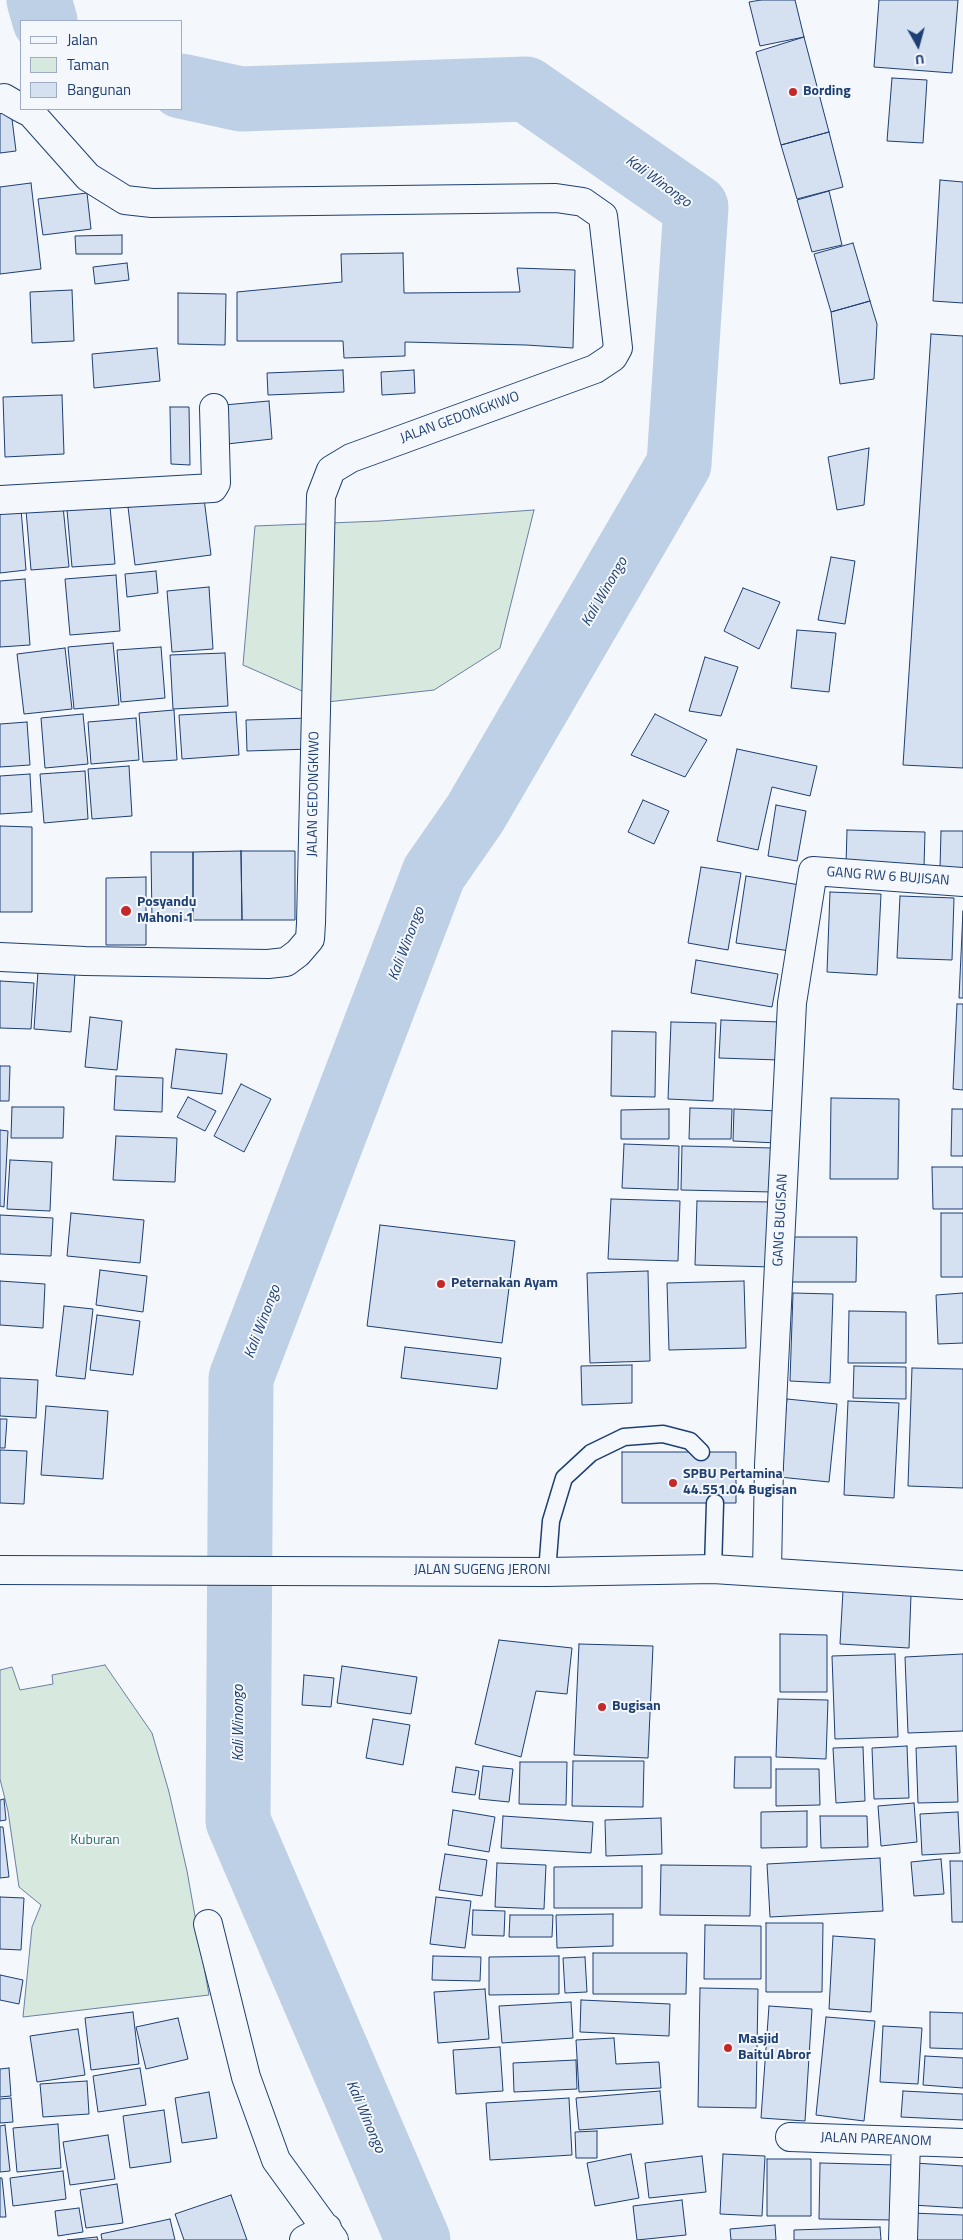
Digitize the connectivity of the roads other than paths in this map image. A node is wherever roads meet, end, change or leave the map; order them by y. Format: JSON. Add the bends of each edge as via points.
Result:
{"nodes":[{"id":1,"x":0,"y":99,"type":"edge"},
{"id":2,"x":20,"y":107,"type":"edge"},
{"id":3,"x":26,"y":110,"type":"edge"},
{"id":4,"x":214,"y":408,"type":"dead end"},
{"id":5,"x":0,"y":500,"type":"edge"},
{"id":6,"x":813,"y":871,"type":"joint"},
{"id":7,"x":963,"y":882,"type":"edge"},
{"id":8,"x":0,"y":957,"type":"edge"},
{"id":9,"x":702,"y":1452,"type":"dead end"},
{"id":10,"x":715,"y":1503,"type":"dead end"},
{"id":11,"x":713,"y":1569,"type":"junction"},
{"id":12,"x":0,"y":1570,"type":"edge"},
{"id":13,"x":767,"y":1571,"type":"junction"},
{"id":14,"x":547,"y":1572,"type":"junction"},
{"id":15,"x":963,"y":1585,"type":"edge"},
{"id":16,"x":208,"y":1924,"type":"dead end"},
{"id":17,"x":790,"y":2137,"type":"dead end"},
{"id":18,"x":906,"y":2141,"type":"junction"},
{"id":19,"x":963,"y":2143,"type":"edge"},
{"id":20,"x":322,"y":2236,"type":"edge"},
{"id":21,"x":903,"y":2240,"type":"edge"}],
"edges":[{"from":1,"to":2,"type":"street","name":"JALAN GEDONGKIWO"},
{"from":3,"to":8,"type":"street","name":"JALAN GEDONGKIWO","via":[[88,177],[125,200],[152,203],[556,198],[583,202],[603,216],[618,348],[613,357],[595,369],[351,458],[331,470],[321,496],[310,939],[298,953],[286,962],[268,964]]},
{"from":4,"to":5,"type":"street","via":[[216,484],[213,488]]},
{"from":6,"to":7,"type":"street","name":"GANG RW 6 BUJISAN"},
{"from":6,"to":13,"type":"street","name":"GANG BUGISAN","via":[[792,1003],[769,1465]]},
{"from":9,"to":14,"type":"lane","via":[[690,1441],[663,1434],[624,1437],[591,1453],[564,1478],[551,1520]]},
{"from":10,"to":11,"type":"lane"},
{"from":11,"to":13,"type":"street","name":"JALAN SUGENG JERONI"},
{"from":11,"to":14,"type":"street","name":"JALAN SUGENG JERONI"},
{"from":12,"to":14,"type":"street","name":"JALAN SUGENG JERONI"},
{"from":13,"to":15,"type":"street","name":"JALAN SUGENG JERONI"},
{"from":16,"to":20,"type":"street","via":[[246,2077],[276,2160]]},
{"from":17,"to":18,"type":"street","name":"JALAN PAREANOM"},
{"from":18,"to":19,"type":"street","name":"JALAN PAREANOM"},
{"from":18,"to":21,"type":"street"}]}
